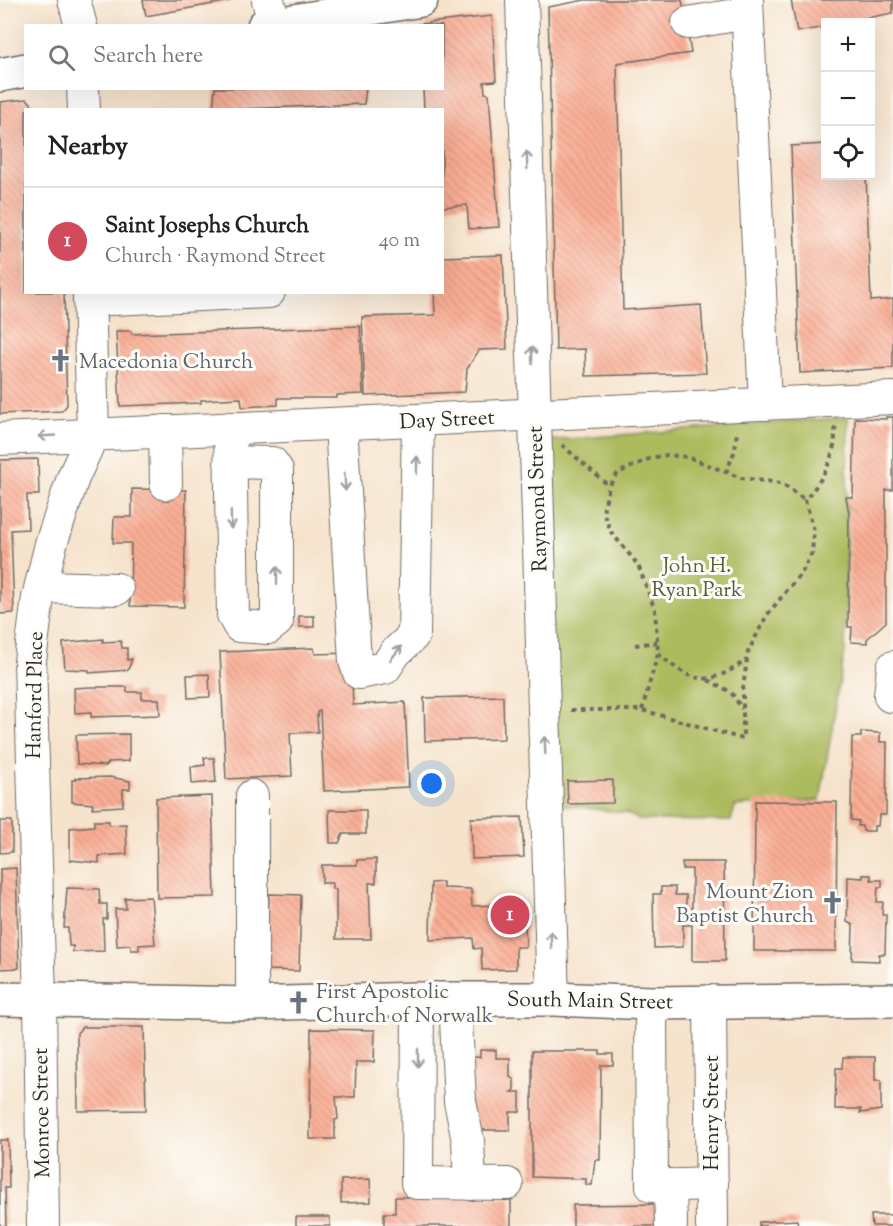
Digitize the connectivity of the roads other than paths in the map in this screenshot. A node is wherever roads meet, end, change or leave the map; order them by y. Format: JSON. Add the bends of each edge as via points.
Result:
{"nodes":[{"id":1,"x":74,"y":0,"type":"edge"},
{"id":2,"x":421,"y":0,"type":"edge"},
{"id":3,"x":522,"y":0,"type":"edge"},
{"id":4,"x":747,"y":6,"type":"edge"},
{"id":5,"x":269,"y":16,"type":"edge"},
{"id":6,"x":688,"y":23,"type":"dead end"},
{"id":7,"x":80,"y":24,"type":"edge"},
{"id":8,"x":24,"y":70,"type":"edge"},
{"id":9,"x":0,"y":75,"type":"edge"},
{"id":10,"x":84,"y":90,"type":"edge"},
{"id":11,"x":84,"y":108,"type":"edge"},
{"id":12,"x":179,"y":294,"type":"edge"},
{"id":13,"x":89,"y":296,"type":"edge"},
{"id":14,"x":893,"y":398,"type":"edge"},
{"id":15,"x":765,"y":404,"type":"junction"},
{"id":16,"x":534,"y":414,"type":"junction"},
{"id":17,"x":418,"y":421,"type":"junction"},
{"id":18,"x":341,"y":424,"type":"junction"},
{"id":19,"x":230,"y":428,"type":"junction"},
{"id":20,"x":165,"y":431,"type":"junction"},
{"id":21,"x":93,"y":434,"type":"junction"},
{"id":22,"x":0,"y":439,"type":"edge"},
{"id":23,"x":230,"y":462,"type":"junction"},
{"id":24,"x":166,"y":484,"type":"dead end"},
{"id":25,"x":40,"y":587,"type":"junction"},
{"id":26,"x":117,"y":589,"type":"dead end"},
{"id":27,"x":252,"y":796,"type":"dead end"},
{"id":28,"x":0,"y":999,"type":"edge"},
{"id":29,"x":40,"y":999,"type":"junction"},
{"id":30,"x":418,"y":999,"type":"junction"},
{"id":31,"x":553,"y":999,"type":"junction"},
{"id":32,"x":455,"y":1000,"type":"junction"},
{"id":33,"x":893,"y":1000,"type":"edge"},
{"id":34,"x":711,"y":1001,"type":"junction"},
{"id":35,"x":651,"y":1003,"type":"junction"},
{"id":36,"x":252,"y":1004,"type":"junction"},
{"id":37,"x":470,"y":1184,"type":"junction"},
{"id":38,"x":507,"y":1184,"type":"dead end"},
{"id":39,"x":712,"y":1184,"type":"junction"},
{"id":40,"x":670,"y":1185,"type":"junction"},
{"id":41,"x":43,"y":1226,"type":"edge"},
{"id":42,"x":671,"y":1226,"type":"edge"},
{"id":43,"x":712,"y":1226,"type":"edge"}],
"edges":[{"from":1,"to":7,"type":"street"},
{"from":2,"to":5,"type":"main road"},
{"from":16,"to":3,"type":"street","name":"Raymond Street","one_way":true},
{"from":4,"to":6,"type":"street"},
{"from":4,"to":15,"type":"street"},
{"from":8,"to":9,"type":"main road"},
{"from":10,"to":11,"type":"street"},
{"from":12,"to":13,"type":"street"},
{"from":13,"to":21,"type":"street","name":"Hanford Place"},
{"from":14,"to":15,"type":"street","name":"Day Street"},
{"from":15,"to":16,"type":"street","name":"Day Street"},
{"from":16,"to":17,"type":"street","name":"Day Street"},
{"from":31,"to":16,"type":"street","name":"Raymond Street","one_way":true},
{"from":17,"to":18,"type":"street","name":"Day Street"},
{"from":18,"to":17,"type":"street","one_way":true,"via":[[355,661],[359,673],[386,668],[414,635]]},
{"from":18,"to":19,"type":"street","name":"Day Street"},
{"from":19,"to":20,"type":"street","name":"Day Street"},
{"from":19,"to":23,"type":"street"},
{"from":20,"to":21,"type":"street","name":"Day Street"},
{"from":20,"to":24,"type":"street"},
{"from":21,"to":22,"type":"street","name":"Day Street","one_way":true},
{"from":21,"to":25,"type":"street","name":"Hanford Place","via":[[73,478]]},
{"from":23,"to":23,"type":"street","one_way":true,"via":[[233,615],[239,626],[268,628],[277,621],[277,470],[272,463]]},
{"from":25,"to":26,"type":"street"},
{"from":25,"to":29,"type":"street","name":"Hanford Place","via":[[30,661]]},
{"from":27,"to":36,"type":"street"},
{"from":28,"to":29,"type":"main road","name":"South Main Street"},
{"from":29,"to":36,"type":"main road","name":"South Main Street"},
{"from":29,"to":41,"type":"street","name":"Monroe Street"},
{"from":30,"to":32,"type":"main road","name":"South Main Street"},
{"from":30,"to":36,"type":"main road","name":"South Main Street"},
{"from":30,"to":37,"type":"street","one_way":true,"via":[[417,1182]]},
{"from":31,"to":32,"type":"main road","name":"South Main Street"},
{"from":31,"to":35,"type":"main road","name":"South Main Street"},
{"from":32,"to":37,"type":"street","via":[[460,1101],[468,1141]]},
{"from":33,"to":34,"type":"main road","name":"South Main Street"},
{"from":34,"to":35,"type":"main road","name":"South Main Street"},
{"from":34,"to":39,"type":"street","name":"Henry Street"},
{"from":35,"to":40,"type":"street","via":[[652,1186]]},
{"from":37,"to":38,"type":"street"},
{"from":39,"to":40,"type":"street"},
{"from":39,"to":43,"type":"street","name":"Henry Street"},
{"from":40,"to":42,"type":"street"}]}
